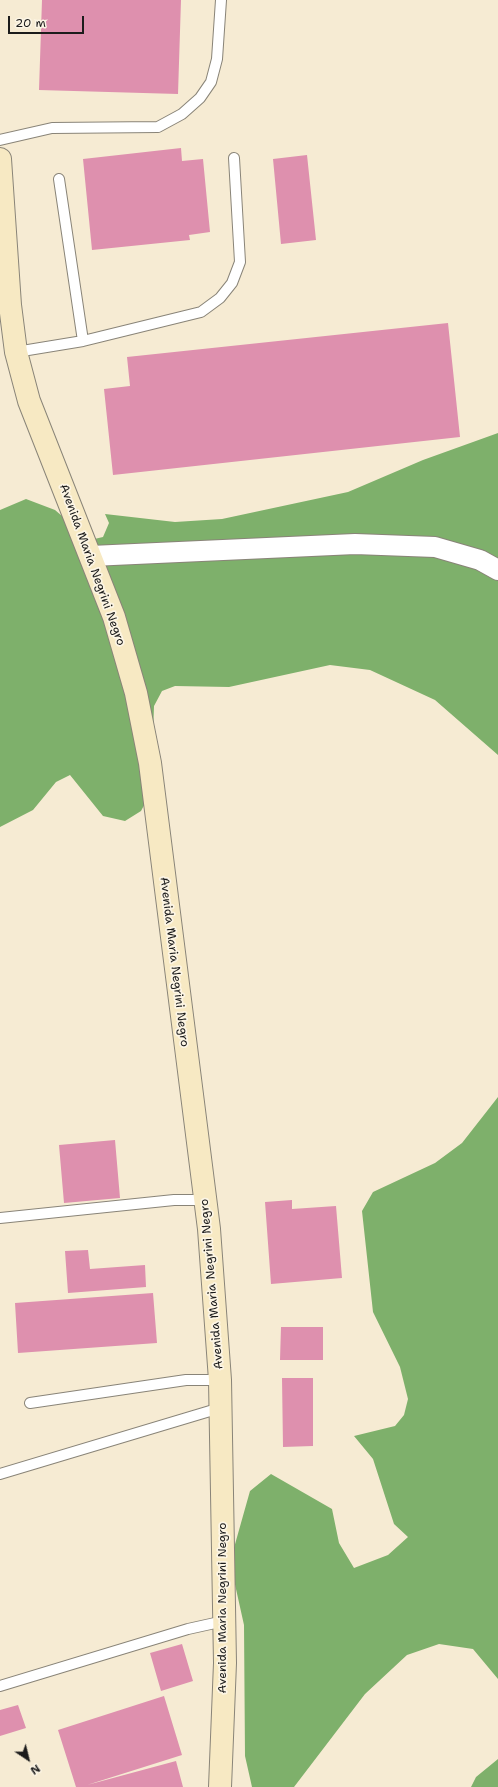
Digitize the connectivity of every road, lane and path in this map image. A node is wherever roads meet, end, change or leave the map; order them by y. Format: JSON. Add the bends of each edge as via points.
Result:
{"nodes":[{"id":1,"x":221,"y":0,"type":"edge"},
{"id":2,"x":0,"y":140,"type":"edge"},
{"id":3,"x":234,"y":158,"type":"dead end"},
{"id":4,"x":0,"y":159,"type":"edge"},
{"id":5,"x":59,"y":179,"type":"dead end"},
{"id":6,"x":3,"y":240,"type":"edge"},
{"id":7,"x":83,"y":341,"type":"junction"},
{"id":8,"x":16,"y":352,"type":"junction"},
{"id":9,"x":91,"y":556,"type":"junction"},
{"id":10,"x":498,"y":570,"type":"edge"},
{"id":11,"x":205,"y":1200,"type":"junction"},
{"id":12,"x":0,"y":1218,"type":"edge"},
{"id":13,"x":220,"y":1380,"type":"junction"},
{"id":14,"x":30,"y":1402,"type":"dead end"},
{"id":15,"x":220,"y":1408,"type":"junction"},
{"id":16,"x":0,"y":1474,"type":"edge"},
{"id":17,"x":224,"y":1621,"type":"junction"},
{"id":18,"x":0,"y":1686,"type":"edge"},
{"id":19,"x":220,"y":1787,"type":"edge"}],
"edges":[{"from":1,"to":2,"type":"lane","via":[[217,59],[211,82],[200,98],[182,114],[158,126],[52,128]]},
{"from":3,"to":7,"type":"lane","via":[[240,262],[232,283],[220,298],[201,312]]},
{"from":4,"to":6,"type":"street","name":"Avenida Maria Negrini Negro"},
{"from":5,"to":7,"type":"lane"},
{"from":6,"to":8,"type":"street","name":"Avenida Maria Negrini Negro"},
{"from":7,"to":8,"type":"lane"},
{"from":8,"to":9,"type":"street","name":"Avenida Maria Negrini Negro","via":[[29,401]]},
{"from":9,"to":10,"type":"street","via":[[355,544],[435,547],[480,560]]},
{"from":9,"to":11,"type":"street","name":"Avenida Maria Negrini Negro","via":[[114,617],[136,693],[150,763]]},
{"from":11,"to":12,"type":"lane","via":[[174,1200]]},
{"from":11,"to":13,"type":"street","name":"Avenida Maria Negrini Negro"},
{"from":13,"to":14,"type":"lane","via":[[186,1380]]},
{"from":13,"to":15,"type":"street","name":"Avenida Maria Negrini Negro"},
{"from":15,"to":16,"type":"lane"},
{"from":15,"to":17,"type":"street","name":"Avenida Maria Negrini Negro"},
{"from":17,"to":18,"type":"lane","via":[[188,1628]]},
{"from":17,"to":19,"type":"street","name":"Avenida Maria Negrini Negro","via":[[225,1663]]}]}
